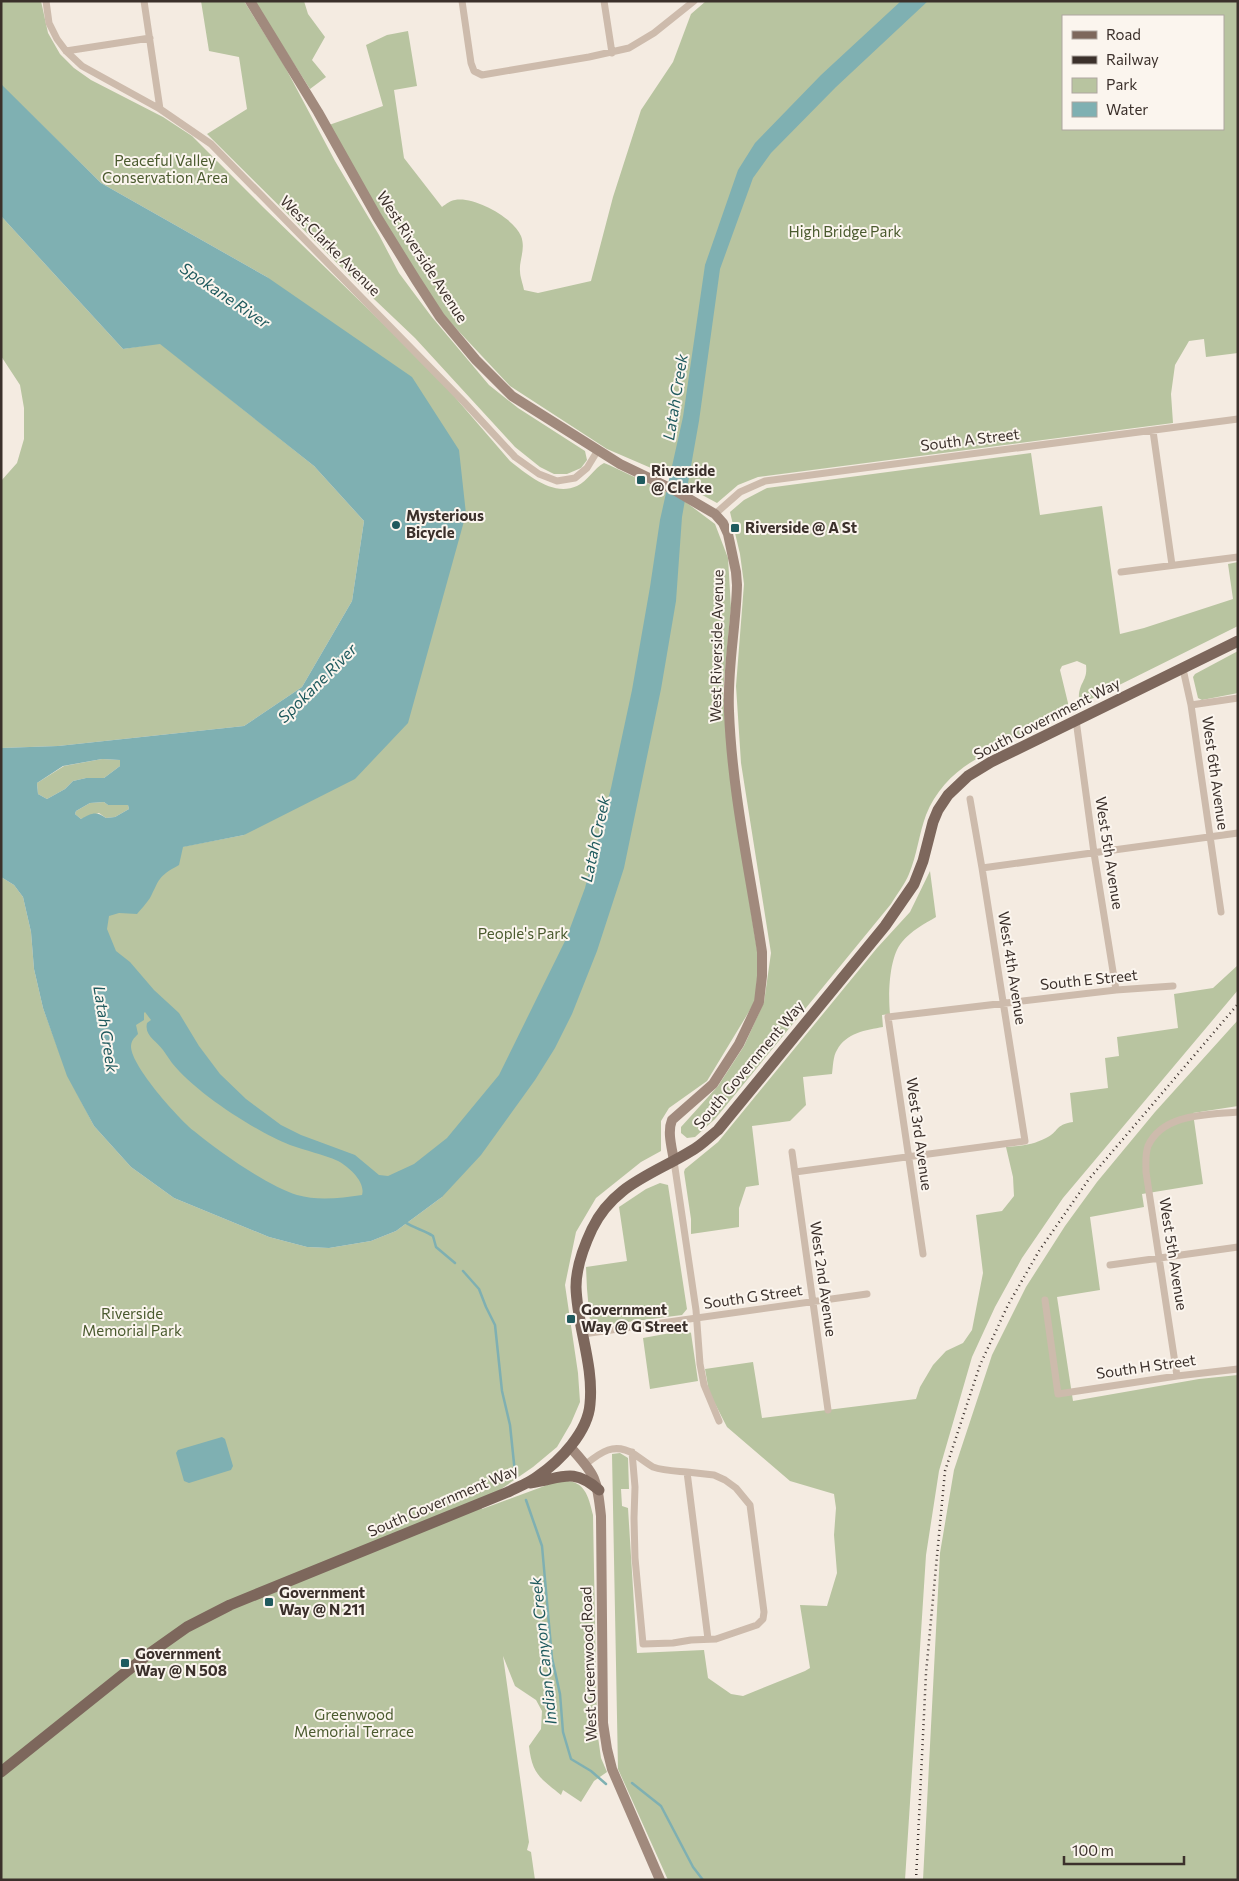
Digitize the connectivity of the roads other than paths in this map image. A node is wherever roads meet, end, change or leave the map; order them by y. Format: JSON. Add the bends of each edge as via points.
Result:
{"nodes":[{"id":1,"x":46,"y":1,"type":"edge"},
{"id":2,"x":144,"y":1,"type":"edge"},
{"id":3,"x":250,"y":1,"type":"edge"},
{"id":4,"x":462,"y":1,"type":"edge"},
{"id":5,"x":604,"y":1,"type":"edge"},
{"id":6,"x":694,"y":1,"type":"edge"},
{"id":7,"x":150,"y":38,"type":"junction"},
{"id":8,"x":66,"y":51,"type":"junction"},
{"id":9,"x":612,"y":53,"type":"junction"},
{"id":10,"x":160,"y":109,"type":"junction"},
{"id":11,"x":1238,"y":419,"type":"edge"},
{"id":12,"x":1153,"y":431,"type":"junction"},
{"id":13,"x":598,"y":450,"type":"junction"},
{"id":14,"x":715,"y":514,"type":"junction"},
{"id":15,"x":1238,"y":557,"type":"edge"},
{"id":16,"x":1172,"y":565,"type":"junction"},
{"id":17,"x":1121,"y":572,"type":"dead end"},
{"id":18,"x":1238,"y":641,"type":"edge"},
{"id":19,"x":1183,"y":669,"type":"junction"},
{"id":20,"x":1238,"y":698,"type":"edge"},
{"id":21,"x":1191,"y":705,"type":"junction"},
{"id":22,"x":1076,"y":720,"type":"junction"},
{"id":23,"x":970,"y":799,"type":"dead end"},
{"id":24,"x":1238,"y":833,"type":"edge"},
{"id":25,"x":1210,"y":837,"type":"junction"},
{"id":26,"x":1094,"y":853,"type":"junction"},
{"id":27,"x":982,"y":868,"type":"junction"},
{"id":28,"x":1221,"y":912,"type":"dead end"},
{"id":29,"x":1174,"y":986,"type":"dead end"},
{"id":30,"x":1116,"y":990,"type":"junction"},
{"id":31,"x":1003,"y":1003,"type":"junction"},
{"id":32,"x":888,"y":1017,"type":"joint"},
{"id":33,"x":1238,"y":1112,"type":"edge"},
{"id":34,"x":792,"y":1152,"type":"dead end"},
{"id":35,"x":908,"y":1157,"type":"junction"},
{"id":36,"x":674,"y":1161,"type":"junction"},
{"id":37,"x":795,"y":1172,"type":"junction"},
{"id":38,"x":1238,"y":1247,"type":"edge"},
{"id":39,"x":922,"y":1254,"type":"dead end"},
{"id":40,"x":1160,"y":1259,"type":"junction"},
{"id":41,"x":1110,"y":1265,"type":"dead end"},
{"id":42,"x":867,"y":1294,"type":"dead end"},
{"id":43,"x":1045,"y":1300,"type":"dead end"},
{"id":44,"x":812,"y":1303,"type":"junction"},
{"id":45,"x":696,"y":1319,"type":"junction"},
{"id":46,"x":583,"y":1334,"type":"junction"},
{"id":47,"x":1238,"y":1369,"type":"edge"},
{"id":48,"x":1177,"y":1376,"type":"junction"},
{"id":49,"x":828,"y":1410,"type":"dead end"},
{"id":50,"x":719,"y":1420,"type":"dead end"},
{"id":51,"x":570,"y":1447,"type":"junction"},
{"id":52,"x":632,"y":1452,"type":"junction"},
{"id":53,"x":586,"y":1464,"type":"junction"},
{"id":54,"x":687,"y":1472,"type":"junction"},
{"id":55,"x":523,"y":1484,"type":"junction"},
{"id":56,"x":598,"y":1490,"type":"junction"},
{"id":57,"x":708,"y":1639,"type":"junction"},
{"id":58,"x":1,"y":1772,"type":"edge"},
{"id":59,"x":660,"y":1880,"type":"edge"}],
"edges":[{"from":1,"to":8,"type":"street","name":"West Clarke Avenue","via":[[50,23]]},
{"from":2,"to":7,"type":"street"},
{"from":3,"to":13,"type":"main road","name":"West Riverside Avenue","via":[[440,317],[512,396]]},
{"from":4,"to":9,"type":"street","via":[[471,63],[474,71],[482,75]]},
{"from":5,"to":9,"type":"street"},
{"from":6,"to":9,"type":"street","via":[[637,44]]},
{"from":7,"to":8,"type":"street"},
{"from":7,"to":10,"type":"street"},
{"from":8,"to":10,"type":"street","name":"West Clarke Avenue","via":[[82,66]]},
{"from":10,"to":13,"type":"street","name":"West Clarke Avenue","via":[[211,144],[515,457],[539,474],[557,481],[575,478],[587,468]]},
{"from":11,"to":12,"type":"street","name":"South A Street"},
{"from":12,"to":14,"type":"street","name":"South A Street","via":[[765,481],[740,492]]},
{"from":12,"to":16,"type":"street"},
{"from":13,"to":14,"type":"main road","name":"West Riverside Avenue"},
{"from":14,"to":36,"type":"main road","name":"West Riverside Avenue","via":[[728,534],[736,572],[729,711],[738,800],[762,952],[762,976],[759,1002],[726,1065],[713,1084],[670,1124]]},
{"from":15,"to":16,"type":"street"},
{"from":16,"to":17,"type":"street"},
{"from":18,"to":19,"type":"main road","name":"South Government Way"},
{"from":19,"to":21,"type":"street","name":"West 6th Avenue"},
{"from":19,"to":22,"type":"main road","name":"South Government Way"},
{"from":20,"to":21,"type":"street"},
{"from":21,"to":25,"type":"street","name":"West 6th Avenue"},
{"from":22,"to":26,"type":"street","name":"West 5th Avenue"},
{"from":22,"to":36,"type":"main road","name":"South Government Way","via":[[991,762],[958,784],[938,810],[914,884],[885,926],[718,1130],[694,1150]]},
{"from":23,"to":27,"type":"street","name":"West 4th Avenue"},
{"from":24,"to":25,"type":"street"},
{"from":25,"to":26,"type":"street"},
{"from":25,"to":28,"type":"street","name":"West 6th Avenue"},
{"from":26,"to":27,"type":"street"},
{"from":26,"to":30,"type":"street","name":"West 5th Avenue"},
{"from":27,"to":31,"type":"street","name":"West 4th Avenue"},
{"from":29,"to":30,"type":"street","name":"South E Street"},
{"from":30,"to":31,"type":"street","name":"South E Street"},
{"from":31,"to":32,"type":"street","name":"South E Street"},
{"from":31,"to":35,"type":"street","name":"West 4th Avenue","via":[[1025,1141]]},
{"from":32,"to":35,"type":"street","name":"West 3rd Avenue"},
{"from":33,"to":40,"type":"street","name":"West 5th Avenue","via":[[1185,1118],[1168,1124],[1148,1146],[1146,1172]]},
{"from":34,"to":37,"type":"street","name":"West 2nd Avenue"},
{"from":35,"to":37,"type":"street"},
{"from":35,"to":39,"type":"street","name":"West 3rd Avenue"},
{"from":36,"to":45,"type":"street"},
{"from":36,"to":46,"type":"main road","name":"South Government Way","via":[[623,1189],[605,1206],[592,1228],[581,1255],[576,1287]]},
{"from":37,"to":44,"type":"street","name":"West 2nd Avenue"},
{"from":38,"to":40,"type":"street"},
{"from":40,"to":41,"type":"street"},
{"from":40,"to":48,"type":"street","name":"West 5th Avenue"},
{"from":42,"to":44,"type":"street","name":"South G Street"},
{"from":43,"to":48,"type":"street","name":"South H Street","via":[[1058,1394]]},
{"from":44,"to":45,"type":"street","name":"South G Street"},
{"from":44,"to":49,"type":"street","name":"West 2nd Avenue"},
{"from":45,"to":46,"type":"street","name":"South G Street"},
{"from":45,"to":50,"type":"street","via":[[704,1385]]},
{"from":46,"to":51,"type":"main road","name":"South Government Way","via":[[590,1405],[583,1428]]},
{"from":47,"to":48,"type":"street","name":"South H Street"},
{"from":51,"to":53,"type":"main road","name":"West Greenwood Road"},
{"from":51,"to":55,"type":"main road","name":"South Government Way","via":[[538,1477]]},
{"from":52,"to":53,"type":"street","via":[[619,1448],[603,1450]]},
{"from":52,"to":54,"type":"street","via":[[651,1466]]},
{"from":52,"to":57,"type":"street","via":[[635,1558],[643,1644]]},
{"from":53,"to":56,"type":"main road","name":"West Greenwood Road","via":[[595,1476]]},
{"from":54,"to":57,"type":"street"},
{"from":54,"to":57,"type":"street","via":[[714,1475],[725,1480],[750,1505],[764,1612],[758,1625]]},
{"from":55,"to":56,"type":"main road","via":[[571,1476],[581,1477]]},
{"from":55,"to":58,"type":"main road","name":"South Government Way","via":[[230,1605],[187,1627]]},
{"from":56,"to":59,"type":"main road","name":"West Greenwood Road","via":[[603,1723],[607,1749],[612,1769]]}]}
